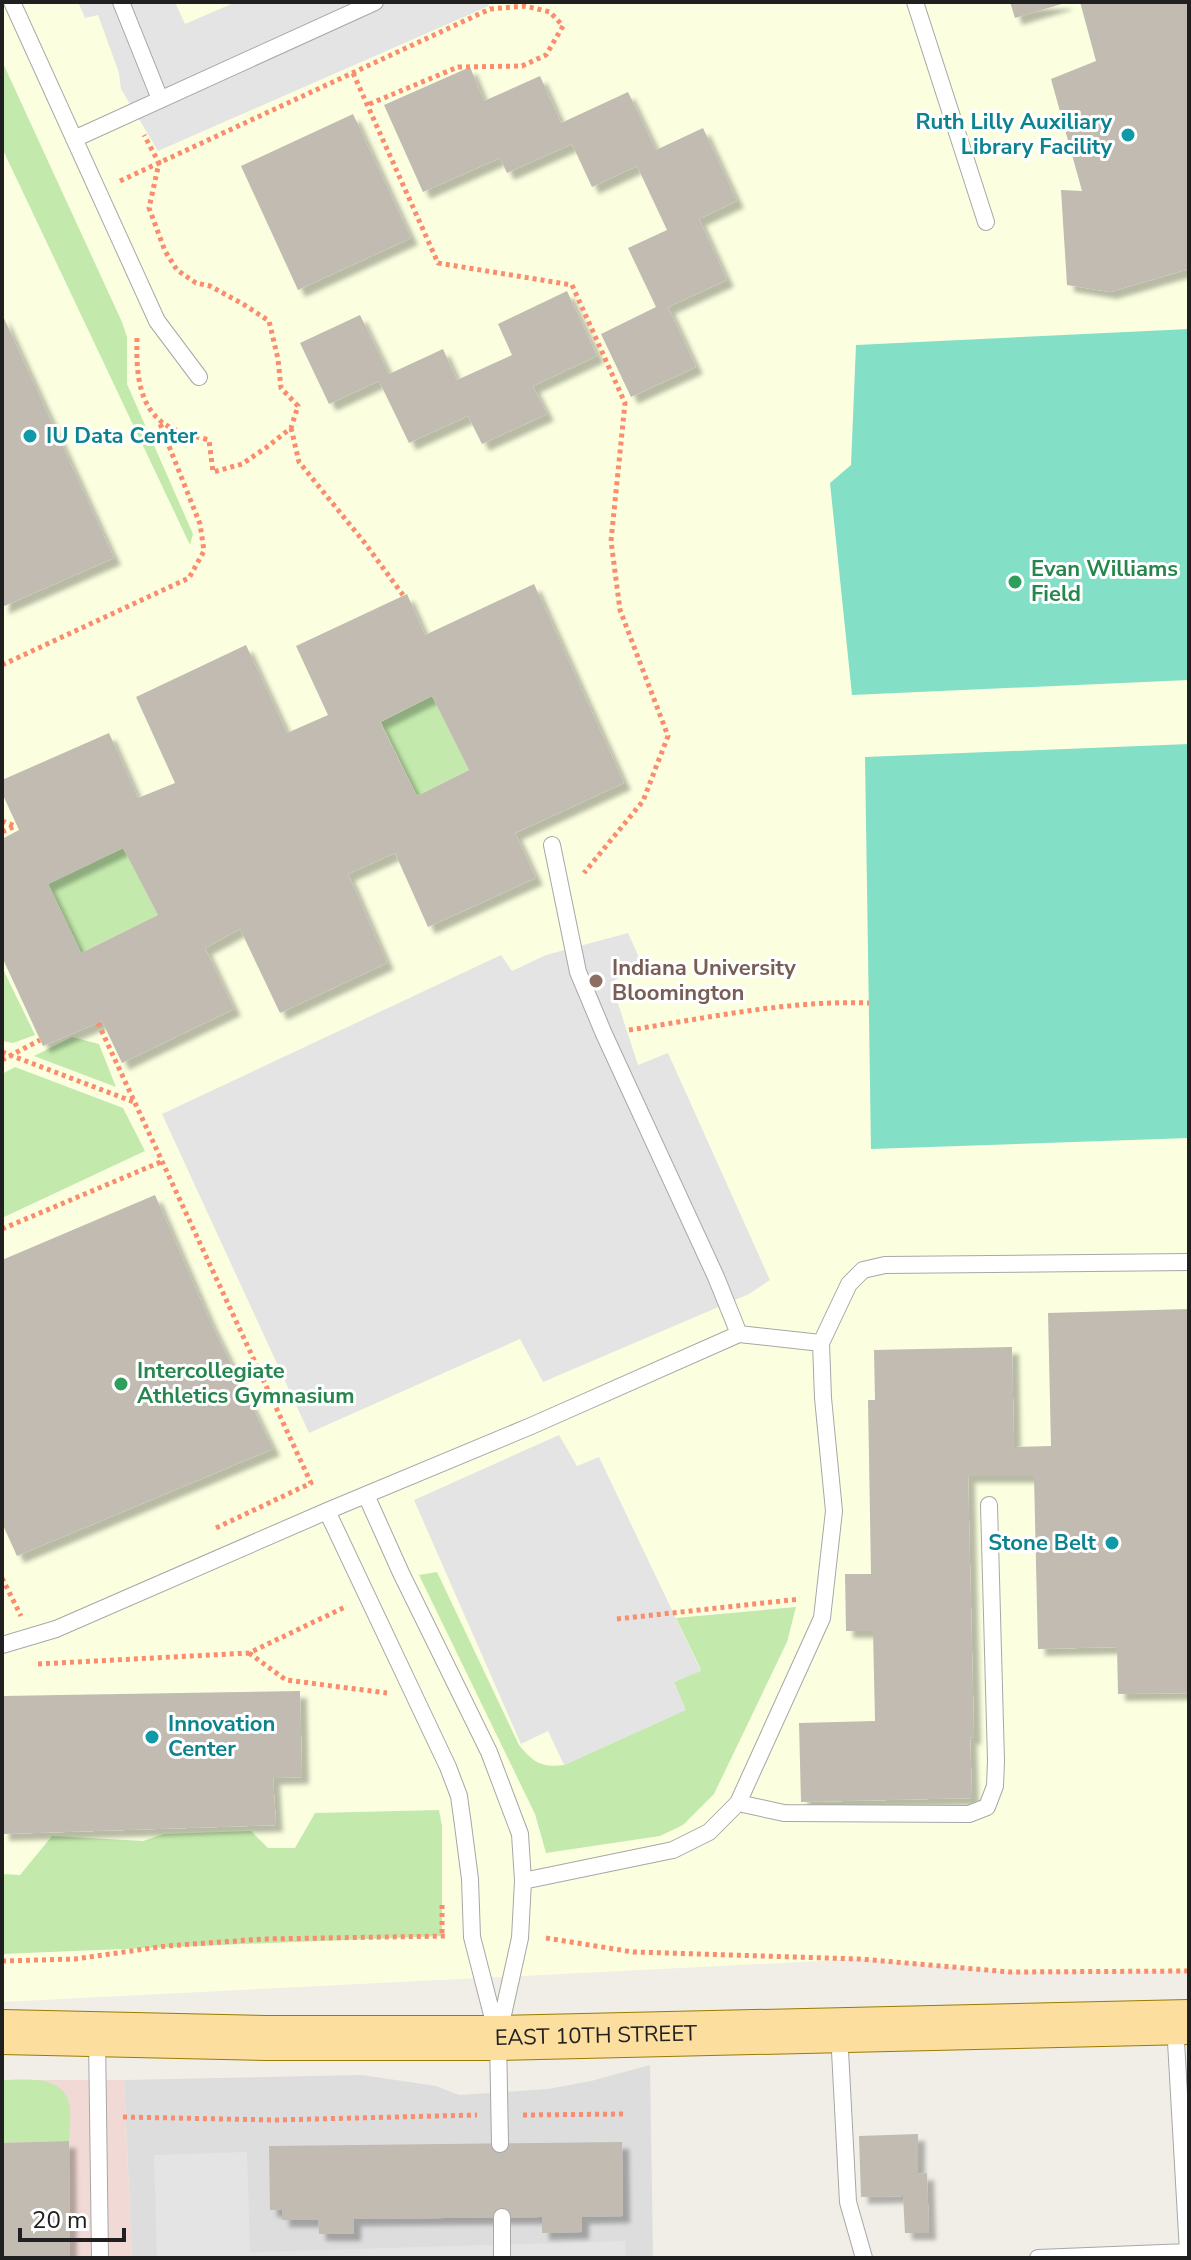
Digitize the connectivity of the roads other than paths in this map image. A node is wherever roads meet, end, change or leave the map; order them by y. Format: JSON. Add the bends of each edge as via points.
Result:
{"nodes":[{"id":1,"x":12,"y":2,"type":"edge"},
{"id":2,"x":121,"y":2,"type":"edge"},
{"id":3,"x":375,"y":2,"type":"edge"},
{"id":4,"x":915,"y":2,"type":"edge"},
{"id":5,"x":160,"y":99,"type":"junction"},
{"id":6,"x":74,"y":139,"type":"junction"},
{"id":7,"x":986,"y":222,"type":"dead end"},
{"id":8,"x":199,"y":377,"type":"dead end"},
{"id":9,"x":552,"y":845,"type":"dead end"},
{"id":10,"x":1189,"y":1262,"type":"edge"},
{"id":11,"x":739,"y":1334,"type":"junction"},
{"id":12,"x":821,"y":1343,"type":"junction"},
{"id":13,"x":366,"y":1495,"type":"junction"},
{"id":14,"x":989,"y":1505,"type":"dead end"},
{"id":15,"x":327,"y":1511,"type":"junction"},
{"id":16,"x":2,"y":1645,"type":"edge"},
{"id":17,"x":738,"y":1803,"type":"junction"},
{"id":18,"x":523,"y":1881,"type":"junction"},
{"id":19,"x":1182,"y":2022,"type":"edge"},
{"id":20,"x":839,"y":2031,"type":"junction"},
{"id":21,"x":2,"y":2032,"type":"edge"},
{"id":22,"x":97,"y":2035,"type":"junction"},
{"id":23,"x":498,"y":2038,"type":"junction"},
{"id":24,"x":500,"y":2144,"type":"dead end"},
{"id":25,"x":502,"y":2217,"type":"dead end"},
{"id":26,"x":100,"y":2258,"type":"edge"},
{"id":27,"x":502,"y":2258,"type":"edge"},
{"id":28,"x":864,"y":2258,"type":"edge"},
{"id":29,"x":1038,"y":2258,"type":"edge"}],
"edges":[{"from":1,"to":6,"type":"lane"},
{"from":2,"to":5,"type":"lane"},
{"from":3,"to":5,"type":"lane"},
{"from":4,"to":7,"type":"lane"},
{"from":5,"to":6,"type":"lane"},
{"from":6,"to":8,"type":"lane","via":[[157,321]]},
{"from":9,"to":11,"type":"lane","via":[[578,972]]},
{"from":10,"to":12,"type":"lane","via":[[885,1265],[863,1270],[849,1284]]},
{"from":11,"to":12,"type":"lane"},
{"from":11,"to":13,"type":"lane"},
{"from":12,"to":17,"type":"lane","via":[[834,1511],[822,1618]]},
{"from":13,"to":15,"type":"lane"},
{"from":13,"to":18,"type":"lane","via":[[507,1796],[520,1834]]},
{"from":14,"to":17,"type":"lane","via":[[996,1761],[987,1807],[969,1814],[784,1813]]},
{"from":15,"to":16,"type":"lane","via":[[56,1629]]},
{"from":15,"to":23,"type":"lane","via":[[459,1796],[472,1937]]},
{"from":17,"to":18,"type":"lane","via":[[709,1832],[673,1850]]},
{"from":18,"to":23,"type":"lane","via":[[520,1938]]},
{"from":19,"to":20,"type":"main road","name":"EAST 10TH STREET"},
{"from":19,"to":29,"type":"lane","via":[[1188,2252]]},
{"from":20,"to":23,"type":"main road","name":"EAST 10TH STREET"},
{"from":20,"to":28,"type":"lane","via":[[848,2202]]},
{"from":21,"to":22,"type":"main road","name":"EAST 10TH STREET"},
{"from":22,"to":23,"type":"main road","name":"EAST 10TH STREET"},
{"from":22,"to":26,"type":"lane"},
{"from":23,"to":24,"type":"lane"},
{"from":25,"to":27,"type":"lane"}]}
